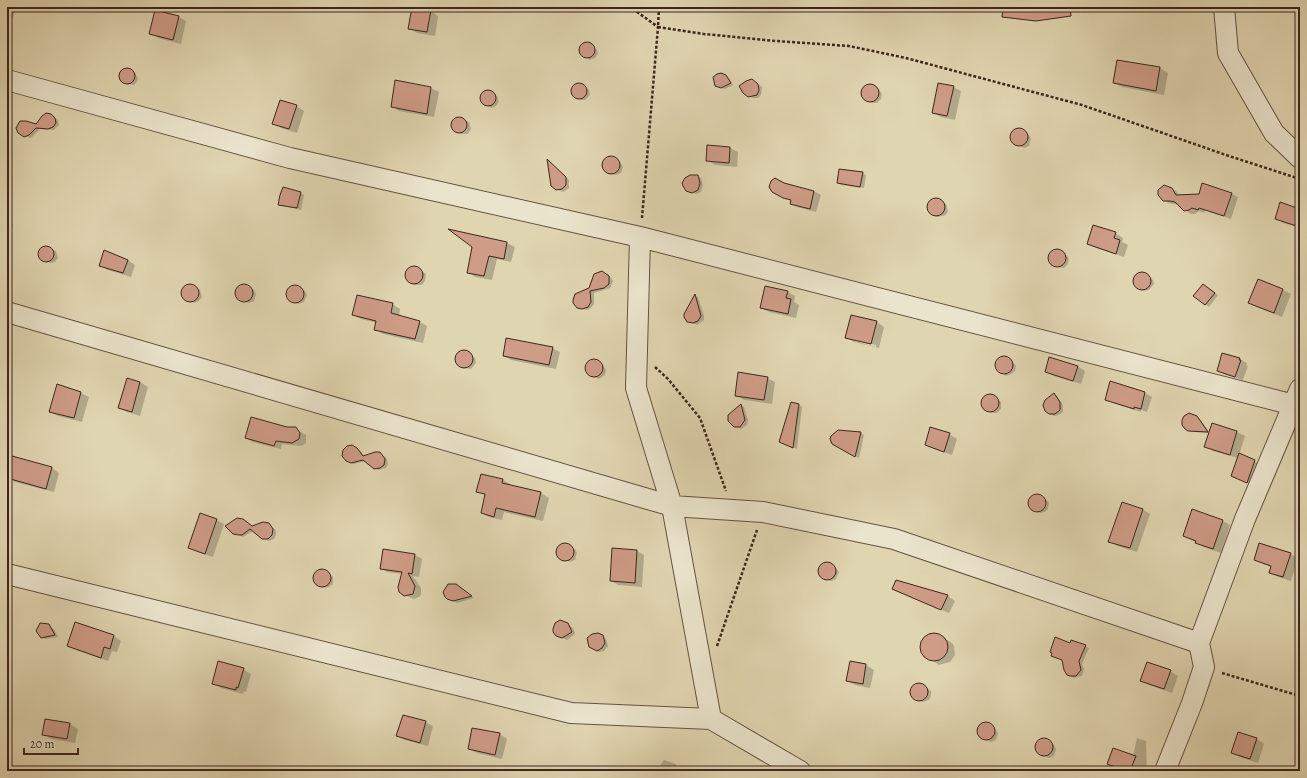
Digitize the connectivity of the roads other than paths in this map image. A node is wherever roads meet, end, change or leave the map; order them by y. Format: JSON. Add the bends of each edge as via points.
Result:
{"nodes":[{"id":1,"x":1224,"y":7,"type":"edge"},
{"id":2,"x":7,"y":80,"type":"edge"},
{"id":3,"x":1300,"y":158,"type":"edge"},
{"id":4,"x":640,"y":238,"type":"junction"},
{"id":5,"x":7,"y":312,"type":"edge"},
{"id":6,"x":1297,"y":397,"type":"edge"},
{"id":7,"x":672,"y":506,"type":"junction"},
{"id":8,"x":7,"y":574,"type":"edge"},
{"id":9,"x":1199,"y":643,"type":"junction"},
{"id":10,"x":711,"y":718,"type":"junction"},
{"id":11,"x":800,"y":771,"type":"edge"},
{"id":12,"x":1165,"y":771,"type":"edge"}],
"edges":[{"from":1,"to":3,"type":"street","via":[[1228,53],[1274,133]]},
{"from":2,"to":4,"type":"street","via":[[290,158]]},
{"from":4,"to":6,"type":"street"},
{"from":4,"to":7,"type":"street","via":[[636,388]]},
{"from":5,"to":7,"type":"street"},
{"from":6,"to":9,"type":"street","via":[[1245,519]]},
{"from":7,"to":9,"type":"street","via":[[763,512],[894,539]]},
{"from":7,"to":10,"type":"street"},
{"from":8,"to":10,"type":"street","via":[[571,713]]},
{"from":9,"to":12,"type":"street","via":[[1204,667]]},
{"from":10,"to":11,"type":"street"}]}
